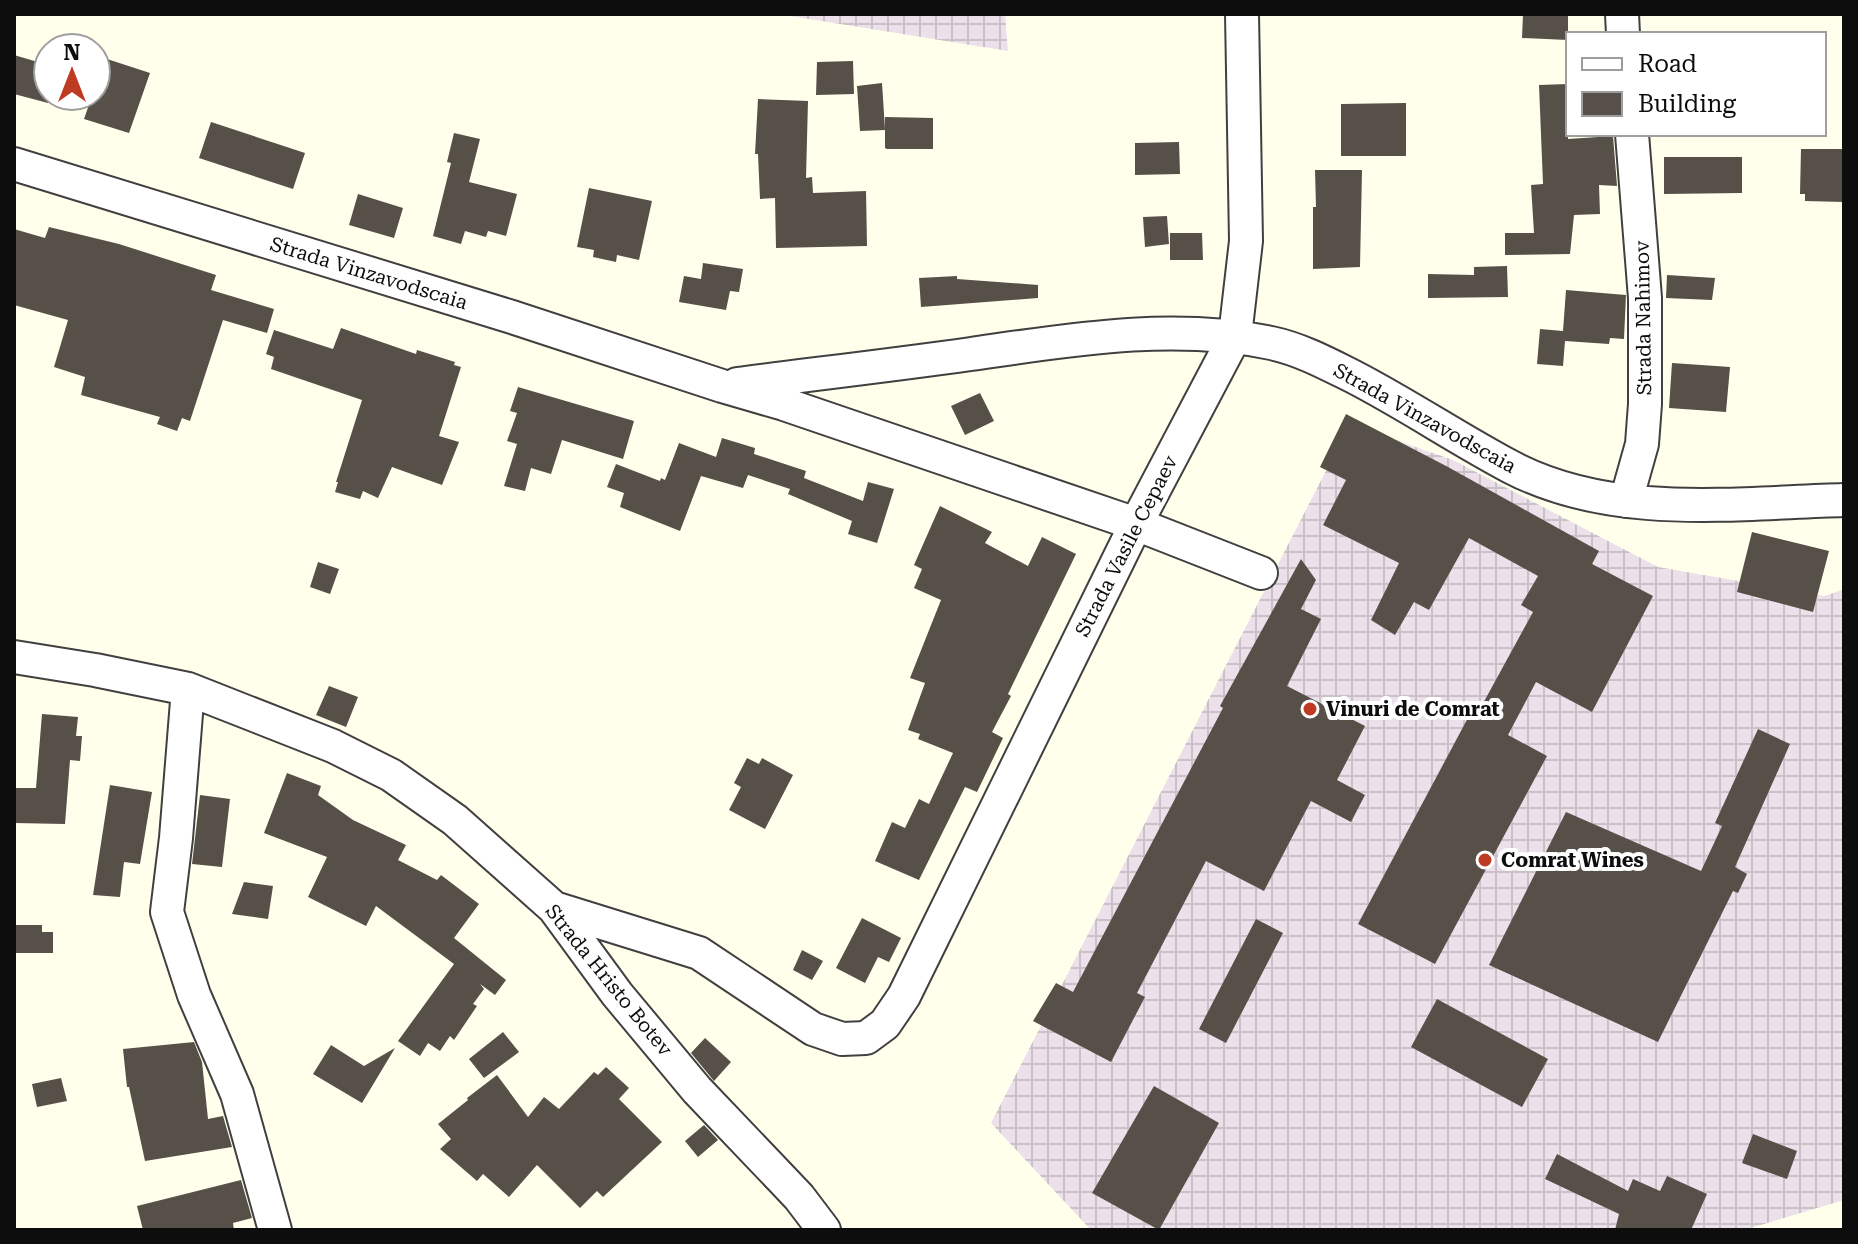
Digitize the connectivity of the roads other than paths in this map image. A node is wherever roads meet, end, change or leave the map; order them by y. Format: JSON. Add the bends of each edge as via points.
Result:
{"nodes":[{"id":1,"x":1242,"y":14,"type":"edge"},
{"id":2,"x":1632,"y":136,"type":"edge"},
{"id":3,"x":14,"y":164,"type":"edge"},
{"id":4,"x":1235,"y":336,"type":"junction"},
{"id":5,"x":722,"y":386,"type":"junction"},
{"id":6,"x":1844,"y":500,"type":"edge"},
{"id":7,"x":1626,"y":501,"type":"junction"},
{"id":8,"x":1136,"y":524,"type":"junction"},
{"id":9,"x":1261,"y":573,"type":"dead end"},
{"id":10,"x":14,"y":657,"type":"edge"},
{"id":11,"x":188,"y":689,"type":"junction"},
{"id":12,"x":554,"y":908,"type":"junction"},
{"id":13,"x":275,"y":1230,"type":"edge"},
{"id":14,"x":824,"y":1230,"type":"edge"}],
"edges":[{"from":1,"to":4,"type":"street","name":"Strada Vasile Cepaev","via":[[1246,241]]},
{"from":2,"to":7,"type":"street","name":"Strada Nahimov","via":[[1645,298],[1645,404],[1642,444]]},
{"from":3,"to":5,"type":"street","name":"Strada Vinzavodscaia"},
{"from":4,"to":5,"type":"street","name":"Strada Vinzavodscaia","via":[[1080,338]]},
{"from":4,"to":7,"type":"street","name":"Strada Vinzavodscaia","via":[[1323,361],[1513,468],[1572,491]]},
{"from":4,"to":8,"type":"street","name":"Strada Vasile Cepaev"},
{"from":5,"to":8,"type":"street","name":"Strada Vinzavodscaia"},
{"from":6,"to":7,"type":"street","name":"Strada Vinzavodscaia","via":[[1712,505]]},
{"from":8,"to":9,"type":"street","name":"Strada Vinzavodscaia"},
{"from":8,"to":12,"type":"street","name":"Strada Vasile Cepaev","via":[[904,996],[885,1024],[866,1038],[842,1039],[813,1029],[699,953]]},
{"from":10,"to":11,"type":"street","name":"Strada Hristo Botev"},
{"from":11,"to":12,"type":"street","name":"Strada Hristo Botev","via":[[333,746],[391,775],[455,820]]},
{"from":11,"to":13,"type":"street","via":[[167,912],[194,995],[237,1094]]},
{"from":12,"to":14,"type":"street","name":"Strada Hristo Botev","via":[[697,1090]]}]}
